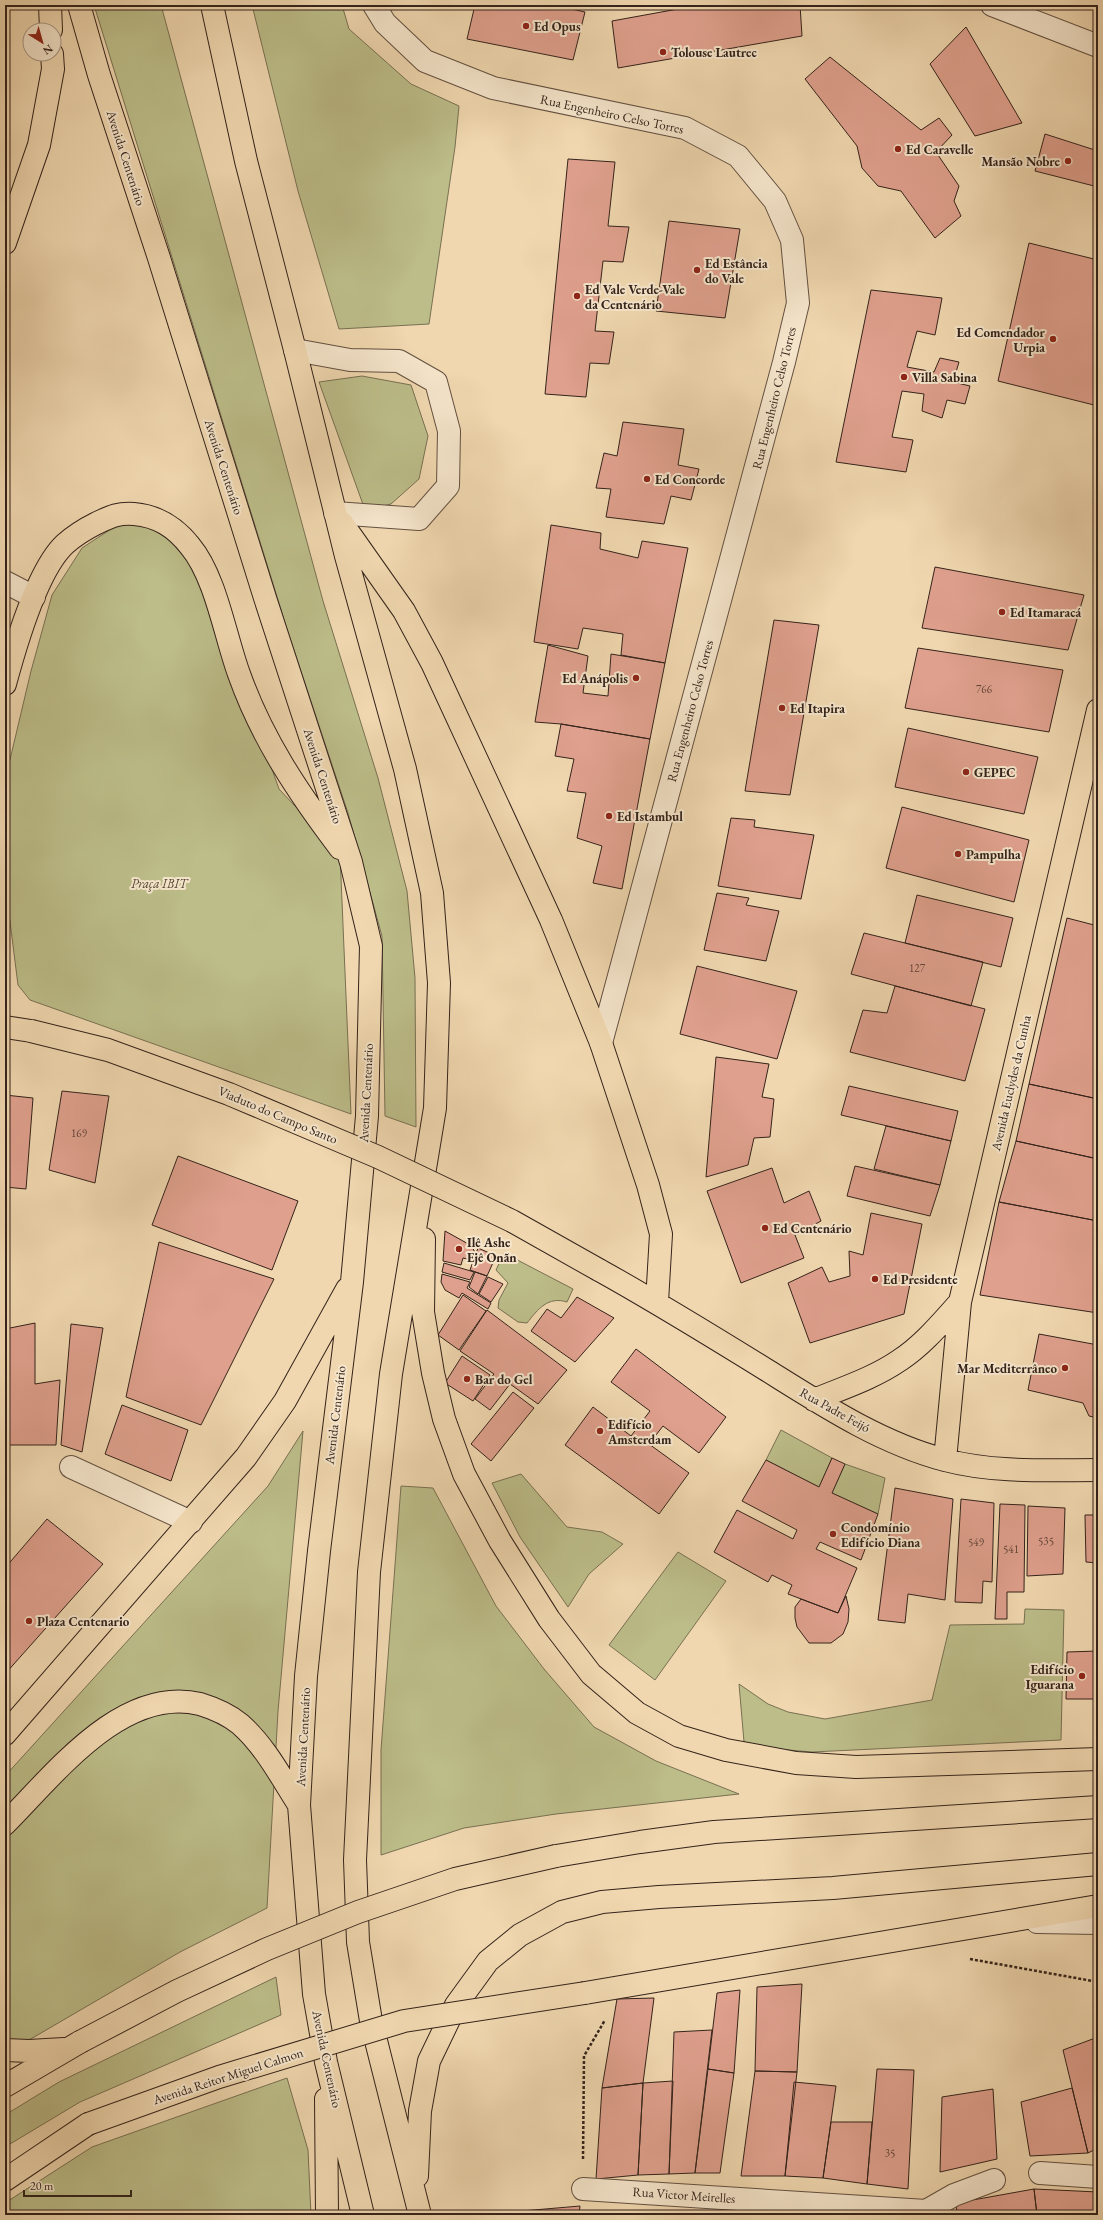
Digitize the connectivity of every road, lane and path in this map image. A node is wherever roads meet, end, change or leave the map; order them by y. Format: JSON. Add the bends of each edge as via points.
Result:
{"nodes":[{"id":1,"x":50,"y":5,"type":"edge"},
{"id":2,"x":79,"y":5,"type":"edge"},
{"id":3,"x":212,"y":5,"type":"edge"},
{"id":4,"x":374,"y":5,"type":"edge"},
{"id":5,"x":992,"y":5,"type":"edge"},
{"id":6,"x":51,"y":22,"type":"edge"},
{"id":7,"x":1098,"y":46,"type":"edge"},
{"id":8,"x":53,"y":62,"type":"edge"},
{"id":9,"x":5,"y":242,"type":"edge"},
{"id":10,"x":295,"y":350,"type":"junction"},
{"id":11,"x":335,"y":513,"type":"junction"},
{"id":12,"x":5,"y":582,"type":"edge"},
{"id":13,"x":34,"y":596,"type":"junction"},
{"id":14,"x":5,"y":684,"type":"edge"},
{"id":15,"x":1098,"y":710,"type":"edge"},
{"id":16,"x":351,"y":862,"type":"junction"},
{"id":17,"x":5,"y":1028,"type":"edge"},
{"id":18,"x":601,"y":1043,"type":"junction"},
{"id":19,"x":425,"y":1162,"type":"junction"},
{"id":20,"x":599,"y":1270,"type":"joint"},
{"id":21,"x":352,"y":1282,"type":"junction"},
{"id":22,"x":657,"y":1302,"type":"junction"},
{"id":23,"x":960,"y":1302,"type":"junction"},
{"id":24,"x":814,"y":1400,"type":"junction"},
{"id":25,"x":945,"y":1460,"type":"junction"},
{"id":26,"x":71,"y":1467,"type":"dead end"},
{"id":27,"x":1098,"y":1470,"type":"edge"},
{"id":28,"x":191,"y":1522,"type":"junction"},
{"id":29,"x":5,"y":1734,"type":"edge"},
{"id":30,"x":1098,"y":1760,"type":"edge"},
{"id":31,"x":299,"y":1805,"type":"junction"},
{"id":32,"x":1098,"y":1806,"type":"edge"},
{"id":33,"x":5,"y":1824,"type":"edge"},
{"id":34,"x":1098,"y":1864,"type":"edge"},
{"id":35,"x":1098,"y":1906,"type":"edge"},
{"id":36,"x":1008,"y":1921,"type":"junction"},
{"id":37,"x":1098,"y":1923,"type":"edge"},
{"id":38,"x":1035,"y":1970,"type":"dead end"},
{"id":39,"x":1098,"y":1982,"type":"edge"},
{"id":40,"x":74,"y":2045,"type":"junction"},
{"id":41,"x":5,"y":2050,"type":"edge"},
{"id":42,"x":584,"y":2056,"type":"dead end"},
{"id":43,"x":326,"y":2062,"type":"junction"},
{"id":44,"x":5,"y":2086,"type":"edge"},
{"id":45,"x":1040,"y":2173,"type":"dead end"},
{"id":46,"x":1098,"y":2177,"type":"edge"},
{"id":47,"x":5,"y":2180,"type":"edge"},
{"id":48,"x":994,"y":2180,"type":"dead end"},
{"id":49,"x":583,"y":2189,"type":"joint"},
{"id":50,"x":418,"y":2208,"type":"edge"},
{"id":51,"x":926,"y":2213,"type":"edge"},
{"id":52,"x":327,"y":2215,"type":"edge"},
{"id":53,"x":363,"y":2215,"type":"edge"}],
"edges":[{"from":1,"to":6,"type":"main road"},
{"from":2,"to":16,"type":"main road","name":"Avenida Centenário","via":[[99,75]]},
{"from":3,"to":10,"type":"main road","via":[[246,161]]},
{"from":4,"to":18,"type":"street","name":"Rua Engenheiro Celso Torres","via":[[385,23],[425,61],[493,88],[685,128],[738,156],[775,201],[792,240],[798,303],[784,362]]},
{"from":5,"to":7,"type":"street"},
{"from":8,"to":9,"type":"main road","via":[[39,144]]},
{"from":10,"to":11,"type":"main road"},
{"from":10,"to":11,"type":"street","via":[[350,360],[399,360],[436,382],[449,431],[448,486],[419,519]]},
{"from":11,"to":18,"type":"main road","via":[[404,611],[432,663],[551,920]]},
{"from":11,"to":19,"type":"main road","via":[[405,769],[432,893],[439,982],[435,1108]]},
{"from":12,"to":13,"type":"street"},
{"from":13,"to":14,"type":"main road"},
{"from":13,"to":16,"type":"main road","via":[[48,566],[65,544],[91,526],[118,513],[145,515],[171,525],[191,546],[205,572],[239,674],[270,744],[301,796]]},
{"from":15,"to":23,"type":"main road","name":"Avenida Euclydes da Cunha"},
{"from":16,"to":21,"type":"main road","name":"Avenida Centenário","via":[[371,946],[367,1116]]},
{"from":17,"to":20,"type":"main road","name":"Viaduto do Campo Santo","bridge":true,"via":[[31,1031],[108,1050],[229,1094],[378,1157],[491,1211]]},
{"from":18,"to":22,"type":"main road","via":[[648,1185],[661,1234]]},
{"from":19,"to":30,"type":"main road","via":[[423,1312],[444,1419],[464,1474],[500,1541],[549,1619],[592,1674],[637,1713],[679,1736],[726,1750],[796,1763],[856,1767]]},
{"from":19,"to":50,"type":"main road","via":[[391,1374],[369,1572],[355,1860],[358,1942],[370,2021]]},
{"from":20,"to":22,"type":"main road","name":"Rua Padre Feijó"},
{"from":21,"to":28,"type":"main road","via":[[314,1345],[285,1401],[246,1457]]},
{"from":21,"to":31,"type":"main road","name":"Avenida Centenário","via":[[317,1566],[306,1676]]},
{"from":22,"to":24,"type":"main road","name":"Rua Padre Feijó"},
{"from":23,"to":24,"type":"main road","via":[[931,1334],[901,1360]]},
{"from":23,"to":25,"type":"main road","name":"Avenida Euclydes da Cunha"},
{"from":24,"to":25,"type":"main road","name":"Rua Padre Feijó","via":[[898,1444]]},
{"from":25,"to":27,"type":"main road","name":"Rua Padre Feijó","via":[[997,1469]]},
{"from":26,"to":28,"type":"street"},
{"from":28,"to":29,"type":"main road"},
{"from":31,"to":33,"type":"main road","via":[[261,1745],[239,1723],[212,1708],[189,1702],[152,1704],[120,1718],[90,1739]]},
{"from":31,"to":43,"type":"main road","name":"Avenida Centenário","via":[[314,1994]]},
{"from":32,"to":40,"type":"main road","bridge":true,"via":[[714,1832],[556,1856],[455,1879],[358,1912],[267,1949],[178,1991]]},
{"from":34,"to":50,"type":"main road","via":[[833,1888],[602,1902],[562,1912],[520,1935],[488,1961],[456,2005],[430,2061],[420,2111]]},
{"from":35,"to":36,"type":"main road","name":"Avenida Reitor Miguel Calmon"},
{"from":36,"to":37,"type":"street"},
{"from":36,"to":47,"type":"main road","name":"Avenida Reitor Miguel Calmon","bridge":true,"via":[[404,2021],[219,2076],[88,2124]]},
{"from":38,"to":39,"type":"path"},
{"from":40,"to":41,"type":"main road","via":[[28,2051]]},
{"from":40,"to":44,"type":"main road"},
{"from":42,"to":49,"type":"path"},
{"from":43,"to":52,"type":"main road"},
{"from":43,"to":53,"type":"main road","name":"Avenida Centenário"},
{"from":45,"to":46,"type":"street"},
{"from":48,"to":51,"type":"street","name":"Rua Victor Meirelles","via":[[954,2195]]},
{"from":49,"to":51,"type":"street","name":"Rua Victor Meirelles"}]}
